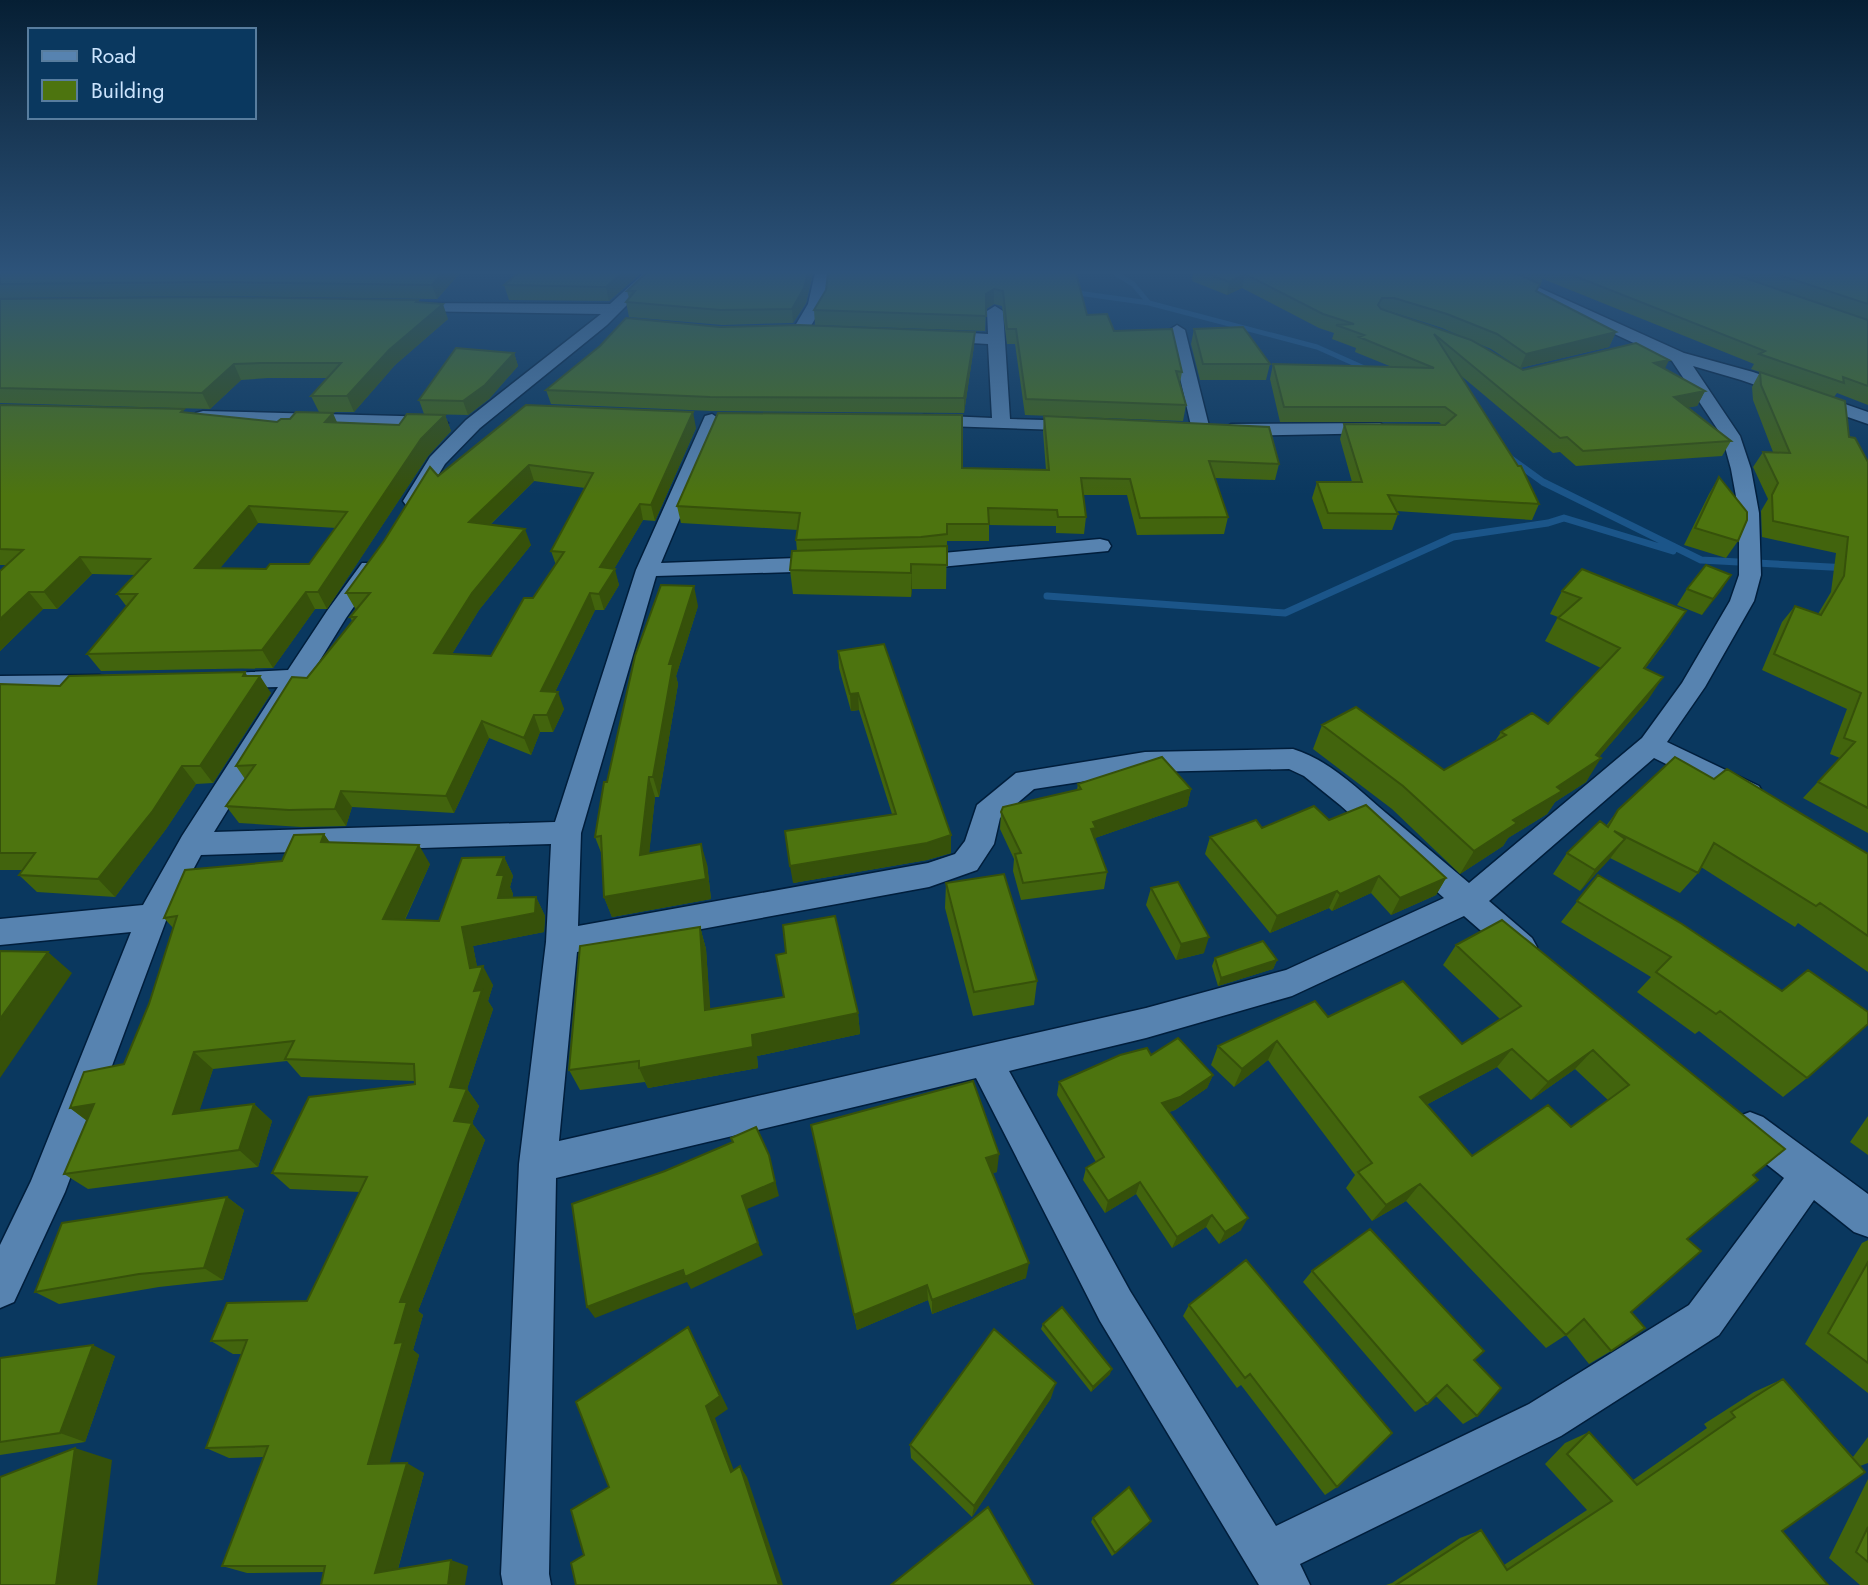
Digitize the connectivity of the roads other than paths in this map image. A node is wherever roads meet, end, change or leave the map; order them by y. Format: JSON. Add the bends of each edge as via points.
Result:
{"nodes":[{"id":1,"x":570,"y":347,"type":"edge"},
{"id":2,"x":997,"y":347,"type":"edge"},
{"id":3,"x":1180,"y":347,"type":"edge"},
{"id":4,"x":1634,"y":347,"type":"edge"},
{"id":5,"x":1678,"y":357,"type":"junction"},
{"id":6,"x":494,"y":409,"type":"junction"},
{"id":7,"x":519,"y":411,"type":"edge"},
{"id":8,"x":183,"y":416,"type":"edge"},
{"id":9,"x":1868,"y":418,"type":"edge"},
{"id":10,"x":686,"y":419,"type":"edge"},
{"id":11,"x":908,"y":420,"type":"edge"},
{"id":12,"x":1001,"y":422,"type":"junction"},
{"id":13,"x":473,"y":424,"type":"junction"},
{"id":14,"x":1094,"y":427,"type":"edge"},
{"id":15,"x":1401,"y":430,"type":"edge"},
{"id":16,"x":404,"y":515,"type":"edge"},
{"id":17,"x":1100,"y":546,"type":"dead end"},
{"id":18,"x":378,"y":556,"type":"edge"},
{"id":19,"x":888,"y":563,"type":"edge"},
{"id":20,"x":851,"y":564,"type":"edge"},
{"id":21,"x":647,"y":570,"type":"junction"},
{"id":22,"x":297,"y":678,"type":"junction"},
{"id":23,"x":201,"y":680,"type":"edge"},
{"id":24,"x":118,"y":682,"type":"edge"},
{"id":25,"x":0,"y":684,"type":"edge"},
{"id":26,"x":1651,"y":745,"type":"junction"},
{"id":27,"x":1771,"y":805,"type":"edge"},
{"id":28,"x":566,"y":832,"type":"junction"},
{"id":29,"x":192,"y":844,"type":"junction"},
{"id":30,"x":1467,"y":901,"type":"junction"},
{"id":31,"x":152,"y":917,"type":"junction"},
{"id":32,"x":0,"y":932,"type":"edge"},
{"id":33,"x":562,"y":942,"type":"junction"},
{"id":34,"x":1541,"y":963,"type":"edge"},
{"id":35,"x":985,"y":1061,"type":"junction"},
{"id":36,"x":1723,"y":1107,"type":"edge"},
{"id":37,"x":538,"y":1164,"type":"junction"},
{"id":38,"x":1809,"y":1175,"type":"junction"},
{"id":39,"x":1868,"y":1218,"type":"edge"},
{"id":40,"x":0,"y":1288,"type":"edge"},
{"id":41,"x":1277,"y":1570,"type":"edge"},
{"id":42,"x":527,"y":1585,"type":"edge"}],
"edges":[{"from":1,"to":6,"type":"street"},
{"from":2,"to":12,"type":"street"},
{"from":3,"to":15,"type":"street","via":[[1194,430]]},
{"from":4,"to":5,"type":"street"},
{"from":5,"to":9,"type":"street"},
{"from":5,"to":26,"type":"street","via":[[1731,436],[1749,513],[1750,575],[1742,601],[1692,687]]},
{"from":6,"to":7,"type":"street"},
{"from":6,"to":13,"type":"street"},
{"from":8,"to":13,"type":"street"},
{"from":10,"to":21,"type":"street","via":[[719,420]]},
{"from":11,"to":12,"type":"street"},
{"from":12,"to":14,"type":"street"},
{"from":13,"to":16,"type":"street","via":[[437,461]]},
{"from":17,"to":19,"type":"street"},
{"from":18,"to":22,"type":"street"},
{"from":20,"to":21,"type":"street"},
{"from":21,"to":28,"type":"street"},
{"from":22,"to":23,"type":"street"},
{"from":22,"to":29,"type":"street"},
{"from":24,"to":25,"type":"street"},
{"from":26,"to":27,"type":"street"},
{"from":26,"to":30,"type":"street"},
{"from":28,"to":29,"type":"street"},
{"from":28,"to":33,"type":"street"},
{"from":29,"to":31,"type":"street"},
{"from":30,"to":33,"type":"street","via":[[1350,798],[1314,769],[1293,759],[1145,762],[1026,780],[987,813],[979,844],[966,862],[929,875]]},
{"from":30,"to":34,"type":"street"},
{"from":30,"to":35,"type":"street","via":[[1293,982]]},
{"from":31,"to":32,"type":"street"},
{"from":31,"to":40,"type":"street","via":[[46,1192]]},
{"from":33,"to":37,"type":"street"},
{"from":35,"to":37,"type":"street"},
{"from":35,"to":41,"type":"street","via":[[1115,1306]]},
{"from":36,"to":38,"type":"street"},
{"from":37,"to":42,"type":"street"},
{"from":38,"to":39,"type":"street"},
{"from":38,"to":41,"type":"street","via":[[1703,1320],[1545,1420]]}]}
